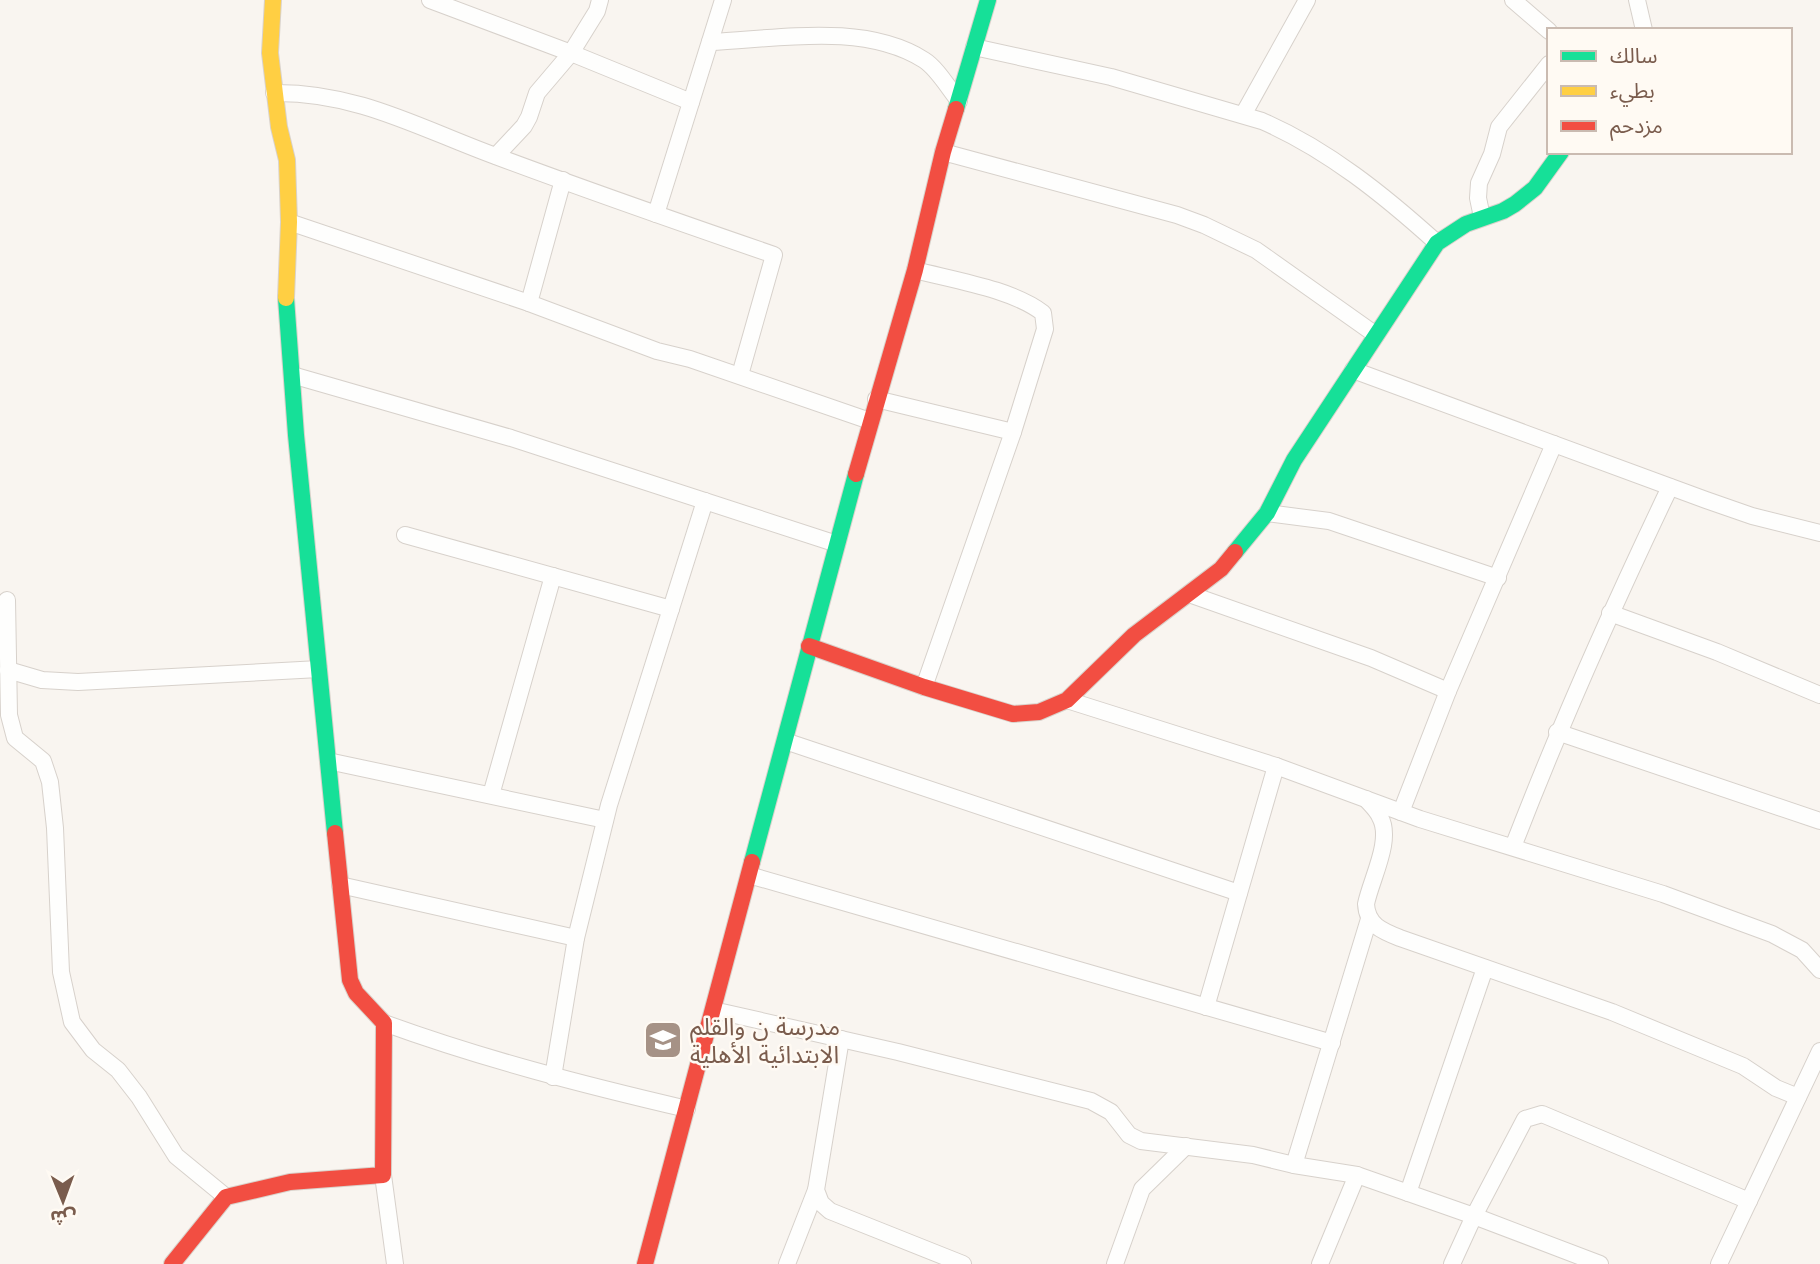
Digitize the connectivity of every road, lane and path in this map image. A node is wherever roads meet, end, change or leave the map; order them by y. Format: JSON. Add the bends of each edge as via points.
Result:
{"nodes":[{"id":1,"x":273,"y":0,"type":"edge"},
{"id":2,"x":430,"y":0,"type":"edge"},
{"id":3,"x":600,"y":0,"type":"edge"},
{"id":4,"x":723,"y":0,"type":"edge"},
{"id":5,"x":988,"y":0,"type":"edge"},
{"id":6,"x":1307,"y":0,"type":"edge"},
{"id":7,"x":1513,"y":0,"type":"edge"},
{"id":8,"x":1637,"y":0,"type":"edge"},
{"id":9,"x":1644,"y":28,"type":"edge"},
{"id":10,"x":1547,"y":29,"type":"edge"},
{"id":11,"x":710,"y":42,"type":"junction"},
{"id":12,"x":974,"y":47,"type":"junction"},
{"id":13,"x":572,"y":53,"type":"junction"},
{"id":14,"x":1547,"y":67,"type":"edge"},
{"id":15,"x":274,"y":93,"type":"junction"},
{"id":16,"x":959,"y":101,"type":"junction"},
{"id":17,"x":691,"y":102,"type":"junction"},
{"id":18,"x":1243,"y":116,"type":"junction"},
{"id":19,"x":943,"y":152,"type":"junction"},
{"id":20,"x":1560,"y":154,"type":"edge"},
{"id":21,"x":496,"y":156,"type":"junction"},
{"id":22,"x":563,"y":180,"type":"junction"},
{"id":23,"x":656,"y":214,"type":"junction"},
{"id":24,"x":1482,"y":217,"type":"junction"},
{"id":25,"x":289,"y":222,"type":"junction"},
{"id":26,"x":1437,"y":243,"type":"junction"},
{"id":27,"x":915,"y":270,"type":"junction"},
{"id":28,"x":529,"y":303,"type":"junction"},
{"id":29,"x":1376,"y":335,"type":"junction"},
{"id":30,"x":1353,"y":370,"type":"junction"},
{"id":31,"x":292,"y":375,"type":"junction"},
{"id":32,"x":740,"y":375,"type":"junction"},
{"id":33,"x":876,"y":399,"type":"junction"},
{"id":34,"x":870,"y":421,"type":"junction"},
{"id":35,"x":1013,"y":432,"type":"junction"},
{"id":36,"x":1554,"y":444,"type":"junction"},
{"id":37,"x":1671,"y":487,"type":"junction"},
{"id":38,"x":705,"y":501,"type":"junction"},
{"id":39,"x":1267,"y":513,"type":"junction"},
{"id":40,"x":1820,"y":533,"type":"edge"},
{"id":41,"x":405,"y":535,"type":"dead end"},
{"id":42,"x":837,"y":544,"type":"junction"},
{"id":43,"x":553,"y":576,"type":"junction"},
{"id":44,"x":1498,"y":578,"type":"junction"},
{"id":45,"x":1189,"y":594,"type":"junction"},
{"id":46,"x":7,"y":600,"type":"dead end"},
{"id":47,"x":671,"y":609,"type":"junction"},
{"id":48,"x":1610,"y":613,"type":"junction"},
{"id":49,"x":809,"y":646,"type":"junction"},
{"id":50,"x":319,"y":669,"type":"junction"},
{"id":51,"x":8,"y":670,"type":"junction"},
{"id":52,"x":924,"y":687,"type":"junction"},
{"id":53,"x":1448,"y":691,"type":"junction"},
{"id":54,"x":1820,"y":695,"type":"edge"},
{"id":55,"x":1068,"y":700,"type":"junction"},
{"id":56,"x":1558,"y":732,"type":"junction"},
{"id":57,"x":785,"y":741,"type":"junction"},
{"id":58,"x":328,"y":761,"type":"junction"},
{"id":59,"x":1276,"y":766,"type":"junction"},
{"id":60,"x":491,"y":795,"type":"junction"},
{"id":61,"x":1366,"y":799,"type":"junction"},
{"id":62,"x":1401,"y":812,"type":"junction"},
{"id":63,"x":605,"y":820,"type":"junction"},
{"id":64,"x":1820,"y":821,"type":"edge"},
{"id":65,"x":1513,"y":847,"type":"junction"},
{"id":66,"x":749,"y":875,"type":"junction"},
{"id":67,"x":340,"y":884,"type":"junction"},
{"id":68,"x":1239,"y":893,"type":"junction"},
{"id":69,"x":1369,"y":919,"type":"junction"},
{"id":70,"x":576,"y":938,"type":"junction"},
{"id":71,"x":1485,"y":968,"type":"junction"},
{"id":72,"x":1820,"y":970,"type":"edge"},
{"id":73,"x":1206,"y":1007,"type":"junction"},
{"id":74,"x":713,"y":1010,"type":"junction"},
{"id":75,"x":384,"y":1023,"type":"junction"},
{"id":76,"x":841,"y":1039,"type":"junction"},
{"id":77,"x":1332,"y":1043,"type":"junction"},
{"id":78,"x":1820,"y":1051,"type":"edge"},
{"id":79,"x":553,"y":1077,"type":"junction"},
{"id":80,"x":1798,"y":1097,"type":"junction"},
{"id":81,"x":687,"y":1109,"type":"junction"},
{"id":82,"x":1186,"y":1146,"type":"junction"},
{"id":83,"x":1294,"y":1165,"type":"junction"},
{"id":84,"x":383,"y":1175,"type":"junction"},
{"id":85,"x":1357,"y":1175,"type":"junction"},
{"id":86,"x":817,"y":1190,"type":"junction"},
{"id":87,"x":1408,"y":1193,"type":"junction"},
{"id":88,"x":226,"y":1197,"type":"junction"},
{"id":89,"x":1749,"y":1200,"type":"junction"},
{"id":90,"x":1474,"y":1216,"type":"junction"},
{"id":91,"x":1576,"y":1259,"type":"edge"},
{"id":92,"x":172,"y":1264,"type":"edge"},
{"id":93,"x":395,"y":1264,"type":"edge"},
{"id":94,"x":645,"y":1264,"type":"edge"},
{"id":95,"x":787,"y":1264,"type":"edge"},
{"id":96,"x":963,"y":1264,"type":"edge"},
{"id":97,"x":1115,"y":1264,"type":"edge"},
{"id":98,"x":1320,"y":1264,"type":"edge"},
{"id":99,"x":1452,"y":1264,"type":"edge"},
{"id":100,"x":1600,"y":1264,"type":"edge"},
{"id":101,"x":1719,"y":1264,"type":"edge"}],
"edges":[{"from":1,"to":15,"type":"street","via":[[270,53]]},
{"from":2,"to":13,"type":"street"},
{"from":3,"to":13,"type":"street"},
{"from":4,"to":11,"type":"street"},
{"from":5,"to":12,"type":"street"},
{"from":6,"to":18,"type":"street"},
{"from":7,"to":10,"type":"street"},
{"from":8,"to":9,"type":"street"},
{"from":11,"to":16,"type":"street","via":[[850,35],[892,44],[926,61]]},
{"from":11,"to":17,"type":"street"},
{"from":12,"to":16,"type":"street"},
{"from":12,"to":18,"type":"street","via":[[1111,77]]},
{"from":13,"to":17,"type":"street"},
{"from":13,"to":21,"type":"street","via":[[537,93],[524,126]]},
{"from":14,"to":24,"type":"street","via":[[1499,127],[1479,183]]},
{"from":15,"to":21,"type":"street","via":[[316,94],[365,105]]},
{"from":15,"to":25,"type":"street","via":[[287,160]]},
{"from":16,"to":19,"type":"street"},
{"from":17,"to":23,"type":"street"},
{"from":18,"to":26,"type":"street","via":[[1285,131],[1317,150],[1397,207]]},
{"from":19,"to":27,"type":"street"},
{"from":19,"to":29,"type":"street","via":[[1204,225],[1256,250]]},
{"from":20,"to":24,"type":"street","via":[[1535,188],[1503,211]]},
{"from":21,"to":22,"type":"street"},
{"from":22,"to":23,"type":"street"},
{"from":22,"to":28,"type":"street"},
{"from":23,"to":32,"type":"street","via":[[774,255]]},
{"from":24,"to":26,"type":"street"},
{"from":25,"to":28,"type":"street"},
{"from":25,"to":31,"type":"street","via":[[286,294]]},
{"from":26,"to":29,"type":"street"},
{"from":27,"to":33,"type":"street"},
{"from":27,"to":35,"type":"street","via":[[1014,297],[1043,313],[1041,347]]},
{"from":28,"to":32,"type":"street","via":[[657,351]]},
{"from":29,"to":30,"type":"street"},
{"from":30,"to":36,"type":"street"},
{"from":30,"to":39,"type":"street","via":[[1294,460]]},
{"from":31,"to":38,"type":"street","via":[[511,438]]},
{"from":31,"to":50,"type":"street"},
{"from":32,"to":34,"type":"street"},
{"from":33,"to":34,"type":"street"},
{"from":33,"to":35,"type":"street"},
{"from":34,"to":42,"type":"street"},
{"from":35,"to":52,"type":"street"},
{"from":36,"to":37,"type":"street"},
{"from":36,"to":44,"type":"street"},
{"from":37,"to":40,"type":"street","via":[[1752,516]]},
{"from":37,"to":48,"type":"street"},
{"from":38,"to":42,"type":"street"},
{"from":38,"to":47,"type":"street"},
{"from":39,"to":44,"type":"street","via":[[1329,522]]},
{"from":39,"to":45,"type":"street","via":[[1221,569]]},
{"from":41,"to":43,"type":"street"},
{"from":42,"to":49,"type":"street"},
{"from":43,"to":47,"type":"street"},
{"from":43,"to":60,"type":"street"},
{"from":44,"to":53,"type":"street"},
{"from":45,"to":53,"type":"street","via":[[1371,658]]},
{"from":45,"to":55,"type":"street","via":[[1134,635]]},
{"from":46,"to":51,"type":"street"},
{"from":47,"to":63,"type":"street"},
{"from":48,"to":54,"type":"street"},
{"from":48,"to":56,"type":"street"},
{"from":49,"to":52,"type":"street"},
{"from":49,"to":57,"type":"street"},
{"from":50,"to":51,"type":"street","via":[[78,682],[43,680]]},
{"from":50,"to":58,"type":"street"},
{"from":51,"to":88,"type":"street","via":[[9,715],[15,738],[43,761],[50,782],[61,972],[72,1022],[139,1097],[176,1156]]},
{"from":52,"to":55,"type":"street","via":[[1013,714],[1040,712]]},
{"from":53,"to":62,"type":"street"},
{"from":55,"to":59,"type":"street"},
{"from":56,"to":64,"type":"street"},
{"from":56,"to":65,"type":"street"},
{"from":57,"to":66,"type":"street"},
{"from":57,"to":68,"type":"street"},
{"from":58,"to":60,"type":"street"},
{"from":58,"to":67,"type":"street"},
{"from":59,"to":61,"type":"street"},
{"from":59,"to":68,"type":"street"},
{"from":60,"to":63,"type":"street"},
{"from":61,"to":62,"type":"street"},
{"from":61,"to":69,"type":"street","via":[[1380,816],[1385,832],[1366,904]]},
{"from":62,"to":65,"type":"street"},
{"from":63,"to":70,"type":"street"},
{"from":65,"to":72,"type":"street","via":[[1664,894],[1772,934],[1802,950]]},
{"from":66,"to":73,"type":"street"},
{"from":66,"to":74,"type":"street"},
{"from":67,"to":70,"type":"street"},
{"from":67,"to":75,"type":"street","via":[[352,986]]},
{"from":68,"to":73,"type":"street"},
{"from":69,"to":71,"type":"street","via":[[1400,938]]},
{"from":69,"to":77,"type":"street"},
{"from":70,"to":79,"type":"street"},
{"from":71,"to":80,"type":"street","via":[[1612,1012],[1743,1066]]},
{"from":71,"to":87,"type":"street"},
{"from":73,"to":77,"type":"street"},
{"from":74,"to":76,"type":"street"},
{"from":74,"to":81,"type":"street"},
{"from":75,"to":79,"type":"street"},
{"from":75,"to":84,"type":"street"},
{"from":76,"to":82,"type":"street","via":[[1091,1101],[1111,1112],[1135,1139]]},
{"from":76,"to":86,"type":"street"},
{"from":77,"to":83,"type":"street"},
{"from":78,"to":80,"type":"street"},
{"from":79,"to":81,"type":"street"},
{"from":80,"to":89,"type":"street"},
{"from":81,"to":94,"type":"street"},
{"from":82,"to":83,"type":"street"},
{"from":82,"to":97,"type":"street","via":[[1142,1189]]},
{"from":83,"to":85,"type":"street"},
{"from":84,"to":88,"type":"street","via":[[290,1182]]},
{"from":84,"to":93,"type":"street"},
{"from":85,"to":87,"type":"street"},
{"from":85,"to":98,"type":"street"},
{"from":86,"to":95,"type":"street"},
{"from":86,"to":96,"type":"street","via":[[821,1203],[831,1211]]},
{"from":87,"to":90,"type":"street"},
{"from":88,"to":92,"type":"street"},
{"from":89,"to":90,"type":"street","via":[[1542,1114],[1525,1119]]},
{"from":89,"to":101,"type":"street"},
{"from":90,"to":91,"type":"street"},
{"from":90,"to":99,"type":"street"},
{"from":91,"to":100,"type":"street"}]}
